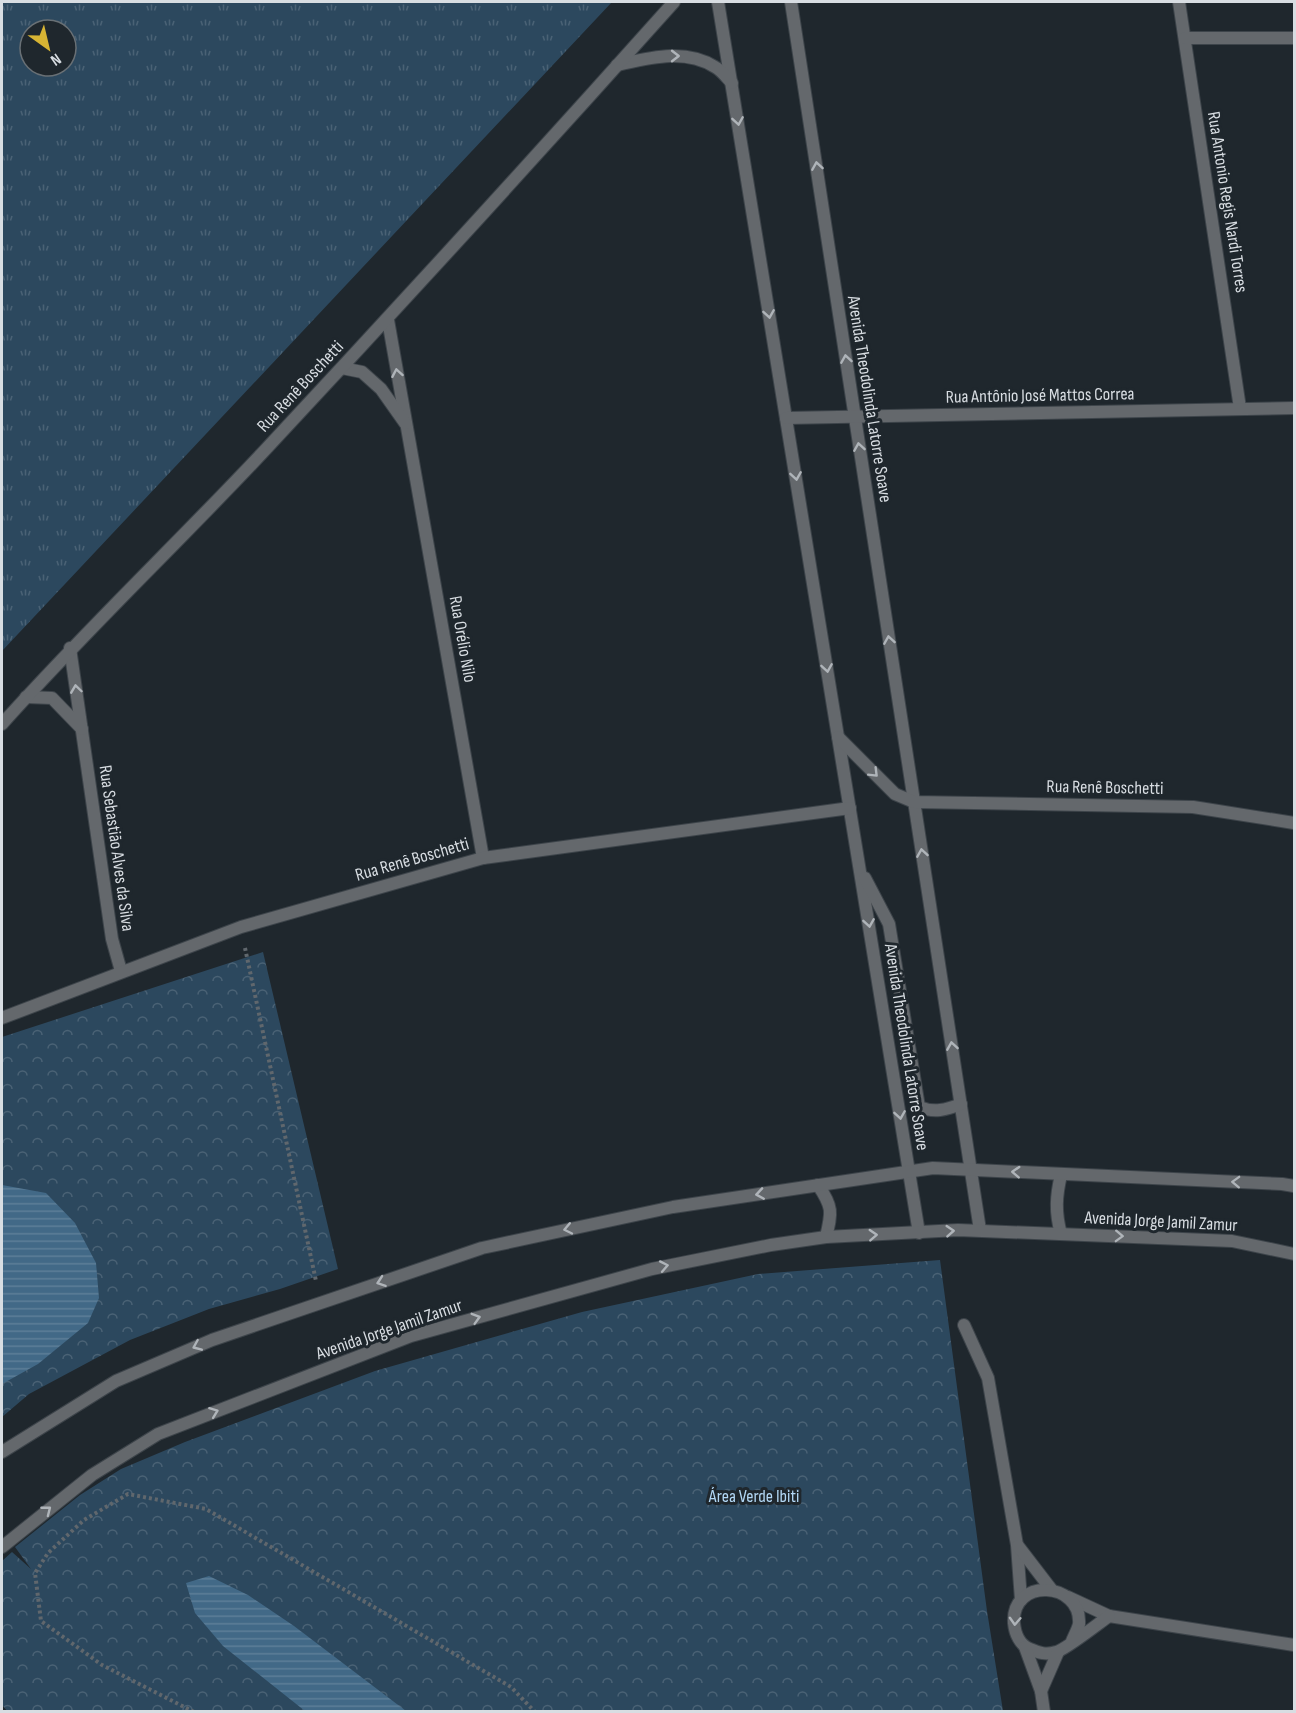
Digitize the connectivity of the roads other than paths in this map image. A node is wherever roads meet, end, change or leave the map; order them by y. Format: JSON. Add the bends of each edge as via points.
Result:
{"nodes":[{"id":1,"x":674,"y":2,"type":"edge"},
{"id":2,"x":718,"y":2,"type":"edge"},
{"id":3,"x":791,"y":2,"type":"edge"},
{"id":4,"x":1179,"y":2,"type":"edge"},
{"id":5,"x":1185,"y":38,"type":"junction"},
{"id":6,"x":1294,"y":38,"type":"edge"},
{"id":7,"x":617,"y":65,"type":"junction"},
{"id":8,"x":732,"y":83,"type":"junction"},
{"id":9,"x":388,"y":320,"type":"junction"},
{"id":10,"x":342,"y":368,"type":"junction"},
{"id":11,"x":1240,"y":408,"type":"junction"},
{"id":12,"x":1294,"y":408,"type":"edge"},
{"id":13,"x":855,"y":417,"type":"junction"},
{"id":14,"x":786,"y":418,"type":"junction"},
{"id":15,"x":407,"y":426,"type":"junction"},
{"id":16,"x":70,"y":648,"type":"junction"},
{"id":17,"x":26,"y":697,"type":"junction"},
{"id":18,"x":2,"y":724,"type":"edge"},
{"id":19,"x":82,"y":729,"type":"junction"},
{"id":20,"x":838,"y":737,"type":"junction"},
{"id":21,"x":914,"y":802,"type":"junction"},
{"id":22,"x":850,"y":808,"type":"junction"},
{"id":23,"x":1294,"y":823,"type":"edge"},
{"id":24,"x":483,"y":858,"type":"junction"},
{"id":25,"x":859,"y":866,"type":"junction"},
{"id":26,"x":121,"y":971,"type":"junction"},
{"id":27,"x":2,"y":1018,"type":"edge"},
{"id":28,"x":961,"y":1104,"type":"junction"},
{"id":29,"x":970,"y":1170,"type":"junction"},
{"id":30,"x":909,"y":1171,"type":"junction"},
{"id":31,"x":1061,"y":1175,"type":"junction"},
{"id":32,"x":818,"y":1185,"type":"junction"},
{"id":33,"x":1294,"y":1186,"type":"edge"},
{"id":34,"x":980,"y":1230,"type":"junction"},
{"id":35,"x":919,"y":1233,"type":"junction"},
{"id":36,"x":1060,"y":1234,"type":"junction"},
{"id":37,"x":826,"y":1238,"type":"junction"},
{"id":38,"x":1294,"y":1254,"type":"edge"},
{"id":39,"x":964,"y":1325,"type":"dead end"},
{"id":40,"x":2,"y":1452,"type":"edge"},
{"id":41,"x":1017,"y":1545,"type":"junction"},
{"id":42,"x":2,"y":1547,"type":"edge"},
{"id":43,"x":1051,"y":1589,"type":"junction"},
{"id":44,"x":1066,"y":1596,"type":"junction"},
{"id":45,"x":1021,"y":1600,"type":"junction"},
{"id":46,"x":1109,"y":1616,"type":"junction"},
{"id":47,"x":1072,"y":1641,"type":"junction"},
{"id":48,"x":1294,"y":1645,"type":"edge"},
{"id":49,"x":1025,"y":1647,"type":"junction"},
{"id":50,"x":1058,"y":1652,"type":"junction"},
{"id":51,"x":1041,"y":1691,"type":"junction"},
{"id":52,"x":1044,"y":1712,"type":"edge"}],
"edges":[{"from":1,"to":7,"type":"street","name":"Rua Renê Boschetti"},
{"from":2,"to":8,"type":"street","name":"Avenida Theodolinda Latorre Soave"},
{"from":13,"to":3,"type":"street","name":"Avenida Theodolinda Latorre Soave","one_way":true},
{"from":4,"to":5,"type":"street","name":"Rua Antonio Regis Nardi Torres"},
{"from":5,"to":6,"type":"street"},
{"from":5,"to":11,"type":"street","name":"Rua Antonio Regis Nardi Torres"},
{"from":7,"to":8,"type":"street","one_way":true,"via":[[656,56],[688,56],[715,67]]},
{"from":7,"to":9,"type":"street","name":"Rua Renê Boschetti"},
{"from":8,"to":14,"type":"street","name":"Avenida Theodolinda Latorre Soave","one_way":true},
{"from":9,"to":10,"type":"street","name":"Rua Renê Boschetti"},
{"from":15,"to":9,"type":"street","name":"Rua Orélio Nilo","one_way":true},
{"from":10,"to":15,"type":"street","name":"Rua Orélio Nilo","via":[[362,372]]},
{"from":10,"to":16,"type":"street","name":"Rua Renê Boschetti"},
{"from":11,"to":12,"type":"street","name":"Rua Antônio José Mattos Correa"},
{"from":11,"to":13,"type":"street","name":"Rua Antônio José Mattos Correa"},
{"from":13,"to":14,"type":"street","name":"Rua Antônio José Mattos Correa"},
{"from":21,"to":13,"type":"street","name":"Avenida Theodolinda Latorre Soave","one_way":true},
{"from":14,"to":20,"type":"street","name":"Avenida Theodolinda Latorre Soave","one_way":true},
{"from":15,"to":24,"type":"street","name":"Rua Orélio Nilo"},
{"from":16,"to":17,"type":"street","name":"Rua Renê Boschetti"},
{"from":19,"to":16,"type":"street","name":"Rua Sebastião Alves da Silva","one_way":true},
{"from":17,"to":18,"type":"street","name":"Rua Renê Boschetti"},
{"from":17,"to":19,"type":"street","via":[[52,698]]},
{"from":19,"to":26,"type":"street","name":"Rua Sebastião Alves da Silva","via":[[112,939]]},
{"from":20,"to":21,"type":"street","one_way":true,"via":[[895,794]]},
{"from":20,"to":22,"type":"street","name":"Avenida Theodolinda Latorre Soave"},
{"from":21,"to":23,"type":"street","name":"Rua Renê Boschetti","via":[[1193,807]]},
{"from":28,"to":21,"type":"street","name":"Avenida Theodolinda Latorre Soave","one_way":true},
{"from":22,"to":24,"type":"street","name":"Rua Renê Boschetti"},
{"from":22,"to":25,"type":"street","name":"Avenida Theodolinda Latorre Soave"},
{"from":24,"to":26,"type":"street","name":"Rua Renê Boschetti","via":[[240,927]]},
{"from":25,"to":28,"type":"street","name":"Avenida Theodolinda Latorre Soave","via":[[889,924],[919,1107],[948,1110]]},
{"from":25,"to":30,"type":"street","name":"Avenida Theodolinda Latorre Soave","one_way":true},
{"from":26,"to":27,"type":"street","name":"Rua Renê Boschetti"},
{"from":28,"to":29,"type":"street","name":"Avenida Theodolinda Latorre Soave"},
{"from":29,"to":30,"type":"street"},
{"from":31,"to":29,"type":"street","one_way":true},
{"from":29,"to":34,"type":"street","name":"Avenida Theodolinda Latorre Soave"},
{"from":30,"to":32,"type":"street"},
{"from":30,"to":35,"type":"street","name":"Avenida Theodolinda Latorre Soave"},
{"from":33,"to":31,"type":"street","one_way":true},
{"from":31,"to":36,"type":"street","name":"Avenida Jorge Jamil Zamur","via":[[1056,1205]]},
{"from":32,"to":37,"type":"street","via":[[829,1201],[831,1216]]},
{"from":32,"to":40,"type":"street","one_way":true,"via":[[673,1207],[482,1248],[212,1340],[116,1381]]},
{"from":35,"to":34,"type":"street","name":"Avenida Jorge Jamil Zamur","one_way":true},
{"from":34,"to":36,"type":"street","name":"Avenida Jorge Jamil Zamur"},
{"from":37,"to":35,"type":"street","name":"Avenida Jorge Jamil Zamur","one_way":true},
{"from":36,"to":38,"type":"street","name":"Avenida Jorge Jamil Zamur","one_way":true,"via":[[1232,1241]]},
{"from":42,"to":37,"type":"street","name":"Avenida Jorge Jamil Zamur","one_way":true,"via":[[92,1475],[158,1434],[411,1336],[652,1269]]},
{"from":39,"to":41,"type":"street","via":[[988,1378]]},
{"from":41,"to":43,"type":"street"},
{"from":41,"to":45,"type":"street"},
{"from":43,"to":44,"type":"street"},
{"from":43,"to":45,"type":"street","via":[[1035,1591]]},
{"from":44,"to":46,"type":"street"},
{"from":44,"to":47,"type":"street","via":[[1076,1608],[1079,1624]]},
{"from":45,"to":49,"type":"street","one_way":true,"via":[[1014,1615],[1015,1632]]},
{"from":46,"to":47,"type":"street"},
{"from":46,"to":48,"type":"street"},
{"from":47,"to":50,"type":"street"},
{"from":49,"to":50,"type":"street","via":[[1041,1654]]},
{"from":49,"to":51,"type":"street"},
{"from":50,"to":51,"type":"street"},
{"from":51,"to":52,"type":"street"}]}
